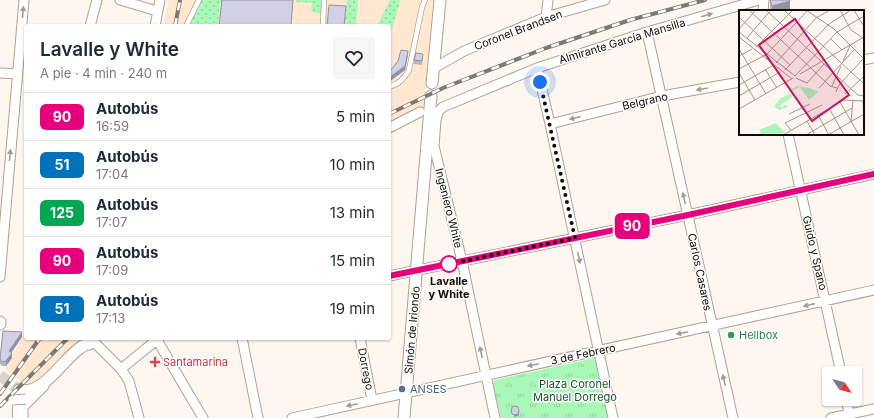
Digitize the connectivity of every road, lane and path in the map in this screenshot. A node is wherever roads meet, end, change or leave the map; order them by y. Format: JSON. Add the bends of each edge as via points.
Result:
{"nodes":[{"id":1,"x":24,"y":0,"type":"edge"},
{"id":2,"x":96,"y":0,"type":"edge"},
{"id":3,"x":120,"y":0,"type":"edge"},
{"id":4,"x":160,"y":0,"type":"edge"},
{"id":5,"x":199,"y":0,"type":"edge"},
{"id":6,"x":324,"y":0,"type":"edge"},
{"id":7,"x":425,"y":0,"type":"edge"},
{"id":8,"x":440,"y":0,"type":"edge"},
{"id":9,"x":548,"y":0,"type":"edge"},
{"id":10,"x":605,"y":0,"type":"edge"},
{"id":11,"x":759,"y":0,"type":"edge"},
{"id":12,"x":764,"y":0,"type":"edge"},
{"id":13,"x":763,"y":10,"type":"edge"},
{"id":14,"x":158,"y":11,"type":"junction"},
{"id":15,"x":546,"y":18,"type":"junction"},
{"id":16,"x":90,"y":24,"type":"edge"},
{"id":17,"x":155,"y":24,"type":"edge"},
{"id":18,"x":187,"y":24,"type":"edge"},
{"id":19,"x":323,"y":24,"type":"edge"},
{"id":20,"x":647,"y":32,"type":"junction"},
{"id":21,"x":874,"y":58,"type":"edge"},
{"id":22,"x":864,"y":60,"type":"edge"},
{"id":23,"x":434,"y":68,"type":"junction"},
{"id":24,"x":537,"y":68,"type":"junction"},
{"id":25,"x":0,"y":73,"type":"edge"},
{"id":26,"x":17,"y":74,"type":"junction"},
{"id":27,"x":739,"y":82,"type":"edge"},
{"id":28,"x":432,"y":83,"type":"dead end"},
{"id":29,"x":391,"y":86,"type":"edge"},
{"id":30,"x":431,"y":96,"type":"dead end"},
{"id":31,"x":662,"y":96,"type":"junction"},
{"id":32,"x":443,"y":107,"type":"joint"},
{"id":33,"x":420,"y":112,"type":"dead end"},
{"id":34,"x":550,"y":124,"type":"junction"},
{"id":35,"x":391,"y":127,"type":"edge"},
{"id":36,"x":788,"y":135,"type":"edge"},
{"id":37,"x":431,"y":146,"type":"junction"},
{"id":38,"x":874,"y":174,"type":"edge"},
{"id":39,"x":801,"y":190,"type":"junction"},
{"id":40,"x":3,"y":194,"type":"edge"},
{"id":41,"x":688,"y":215,"type":"junction"},
{"id":42,"x":575,"y":238,"type":"junction"},
{"id":43,"x":462,"y":261,"type":"junction"},
{"id":44,"x":416,"y":270,"type":"junction"},
{"id":45,"x":391,"y":276,"type":"edge"},
{"id":46,"x":0,"y":277,"type":"edge"},
{"id":47,"x":874,"y":290,"type":"edge"},
{"id":48,"x":826,"y":301,"type":"junction"},
{"id":49,"x":712,"y":326,"type":"junction"},
{"id":50,"x":154,"y":340,"type":"edge"},
{"id":51,"x":242,"y":340,"type":"edge"},
{"id":52,"x":360,"y":340,"type":"edge"},
{"id":53,"x":93,"y":341,"type":"junction"},
{"id":54,"x":599,"y":351,"type":"junction"},
{"id":55,"x":839,"y":366,"type":"edge"},
{"id":56,"x":121,"y":369,"type":"junction"},
{"id":57,"x":486,"y":375,"type":"junction"},
{"id":58,"x":407,"y":393,"type":"junction"},
{"id":59,"x":28,"y":399,"type":"junction"},
{"id":60,"x":372,"y":400,"type":"junction"},
{"id":61,"x":847,"y":406,"type":"edge"},
{"id":62,"x":874,"y":409,"type":"edge"},
{"id":63,"x":849,"y":416,"type":"edge"},
{"id":64,"x":16,"y":418,"type":"edge"},
{"id":65,"x":19,"y":418,"type":"edge"},
{"id":66,"x":24,"y":418,"type":"edge"},
{"id":67,"x":139,"y":418,"type":"edge"},
{"id":68,"x":203,"y":418,"type":"edge"},
{"id":69,"x":258,"y":418,"type":"edge"},
{"id":70,"x":292,"y":418,"type":"edge"},
{"id":71,"x":404,"y":418,"type":"edge"},
{"id":72,"x":495,"y":418,"type":"edge"},
{"id":73,"x":613,"y":418,"type":"edge"},
{"id":74,"x":733,"y":418,"type":"edge"},
{"id":75,"x":831,"y":418,"type":"edge"}],
"edges":[{"from":26,"to":1,"type":"street","one_way":true},
{"from":2,"to":16,"type":"street"},
{"from":3,"to":14,"type":"street"},
{"from":4,"to":14,"type":"street"},
{"from":5,"to":18,"type":"lane"},
{"from":6,"to":19,"type":"lane"},
{"from":7,"to":29,"type":"lane","via":[[409,70],[404,79]]},
{"from":8,"to":23,"type":"street"},
{"from":9,"to":15,"type":"street"},
{"from":10,"to":15,"type":"street","name":"Coronel Brandsen"},
{"from":20,"to":11,"type":"street","name":"Almirante García Mansilla","one_way":true},
{"from":12,"to":13,"type":"street"},
{"from":14,"to":17,"type":"street"},
{"from":15,"to":23,"type":"street","name":"Coronel Brandsen","via":[[464,51]]},
{"from":20,"to":24,"type":"street","name":"Almirante García Mansilla"},
{"from":20,"to":31,"type":"street","name":"Carlos Casares"},
{"from":21,"to":22,"type":"street"},
{"from":23,"to":28,"type":"street"},
{"from":24,"to":32,"type":"street","name":"Almirante García Mansilla"},
{"from":24,"to":34,"type":"street"},
{"from":25,"to":26,"type":"street"},
{"from":40,"to":26,"type":"street","one_way":true},
{"from":27,"to":31,"type":"street","name":"Belgrano","one_way":true},
{"from":30,"to":37,"type":"street"},
{"from":31,"to":34,"type":"street","name":"Belgrano","one_way":true},
{"from":41,"to":31,"type":"street","name":"Carlos Casares","one_way":true},
{"from":32,"to":37,"type":"street","name":"Simón de Iriondo","via":[[438,112]]},
{"from":33,"to":35,"type":"street"},
{"from":34,"to":42,"type":"street"},
{"from":36,"to":39,"type":"street","name":"Guido y Spano"},
{"from":37,"to":43,"type":"street","name":"Ingeniero White"},
{"from":37,"to":44,"type":"street","name":"Simón de Iriondo"},
{"from":38,"to":39,"type":"street"},
{"from":39,"to":41,"type":"street"},
{"from":39,"to":48,"type":"street","name":"Guido y Spano"},
{"from":40,"to":46,"type":"street"},
{"from":41,"to":42,"type":"street"},
{"from":41,"to":49,"type":"street","name":"Carlos Casares"},
{"from":42,"to":43,"type":"street"},
{"from":42,"to":54,"type":"street","one_way":true},
{"from":43,"to":44,"type":"street"},
{"from":57,"to":43,"type":"street","name":"Ingeniero White","one_way":true},
{"from":44,"to":45,"type":"street"},
{"from":44,"to":58,"type":"street","name":"Simón de Iriondo"},
{"from":47,"to":48,"type":"street","name":"3 de Febrero"},
{"from":48,"to":49,"type":"street","name":"3 de Febrero","one_way":true},
{"from":48,"to":55,"type":"street","name":"Guido y Spano"},
{"from":49,"to":54,"type":"street","name":"3 de Febrero","one_way":true},
{"from":74,"to":49,"type":"street","name":"Carlos Casares","one_way":true},
{"from":50,"to":56,"type":"street"},
{"from":50,"to":68,"type":"street"},
{"from":51,"to":69,"type":"street"},
{"from":52,"to":60,"type":"street","name":"Dorrego"},
{"from":53,"to":56,"type":"street"},
{"from":53,"to":59,"type":"street"},
{"from":53,"to":65,"type":"street","via":[[79,348],[38,388],[27,392],[19,390]]},
{"from":54,"to":57,"type":"street","name":"3 de Febrero","one_way":true},
{"from":54,"to":73,"type":"street"},
{"from":56,"to":67,"type":"street","via":[[129,381]]},
{"from":57,"to":58,"type":"street","name":"3 de Febrero"},
{"from":57,"to":72,"type":"street","name":"Ingeniero White"},
{"from":58,"to":60,"type":"street","name":"3 de Febrero"},
{"from":58,"to":71,"type":"street","name":"Simón de Iriondo"},
{"from":59,"to":64,"type":"street","bridge":true,"via":[[14,400]]},
{"from":59,"to":66,"type":"street","via":[[23,407]]},
{"from":60,"to":70,"type":"street","name":"3 de Febrero","one_way":true},
{"from":61,"to":63,"type":"street"},
{"from":62,"to":63,"type":"street"},
{"from":63,"to":75,"type":"street"}]}
